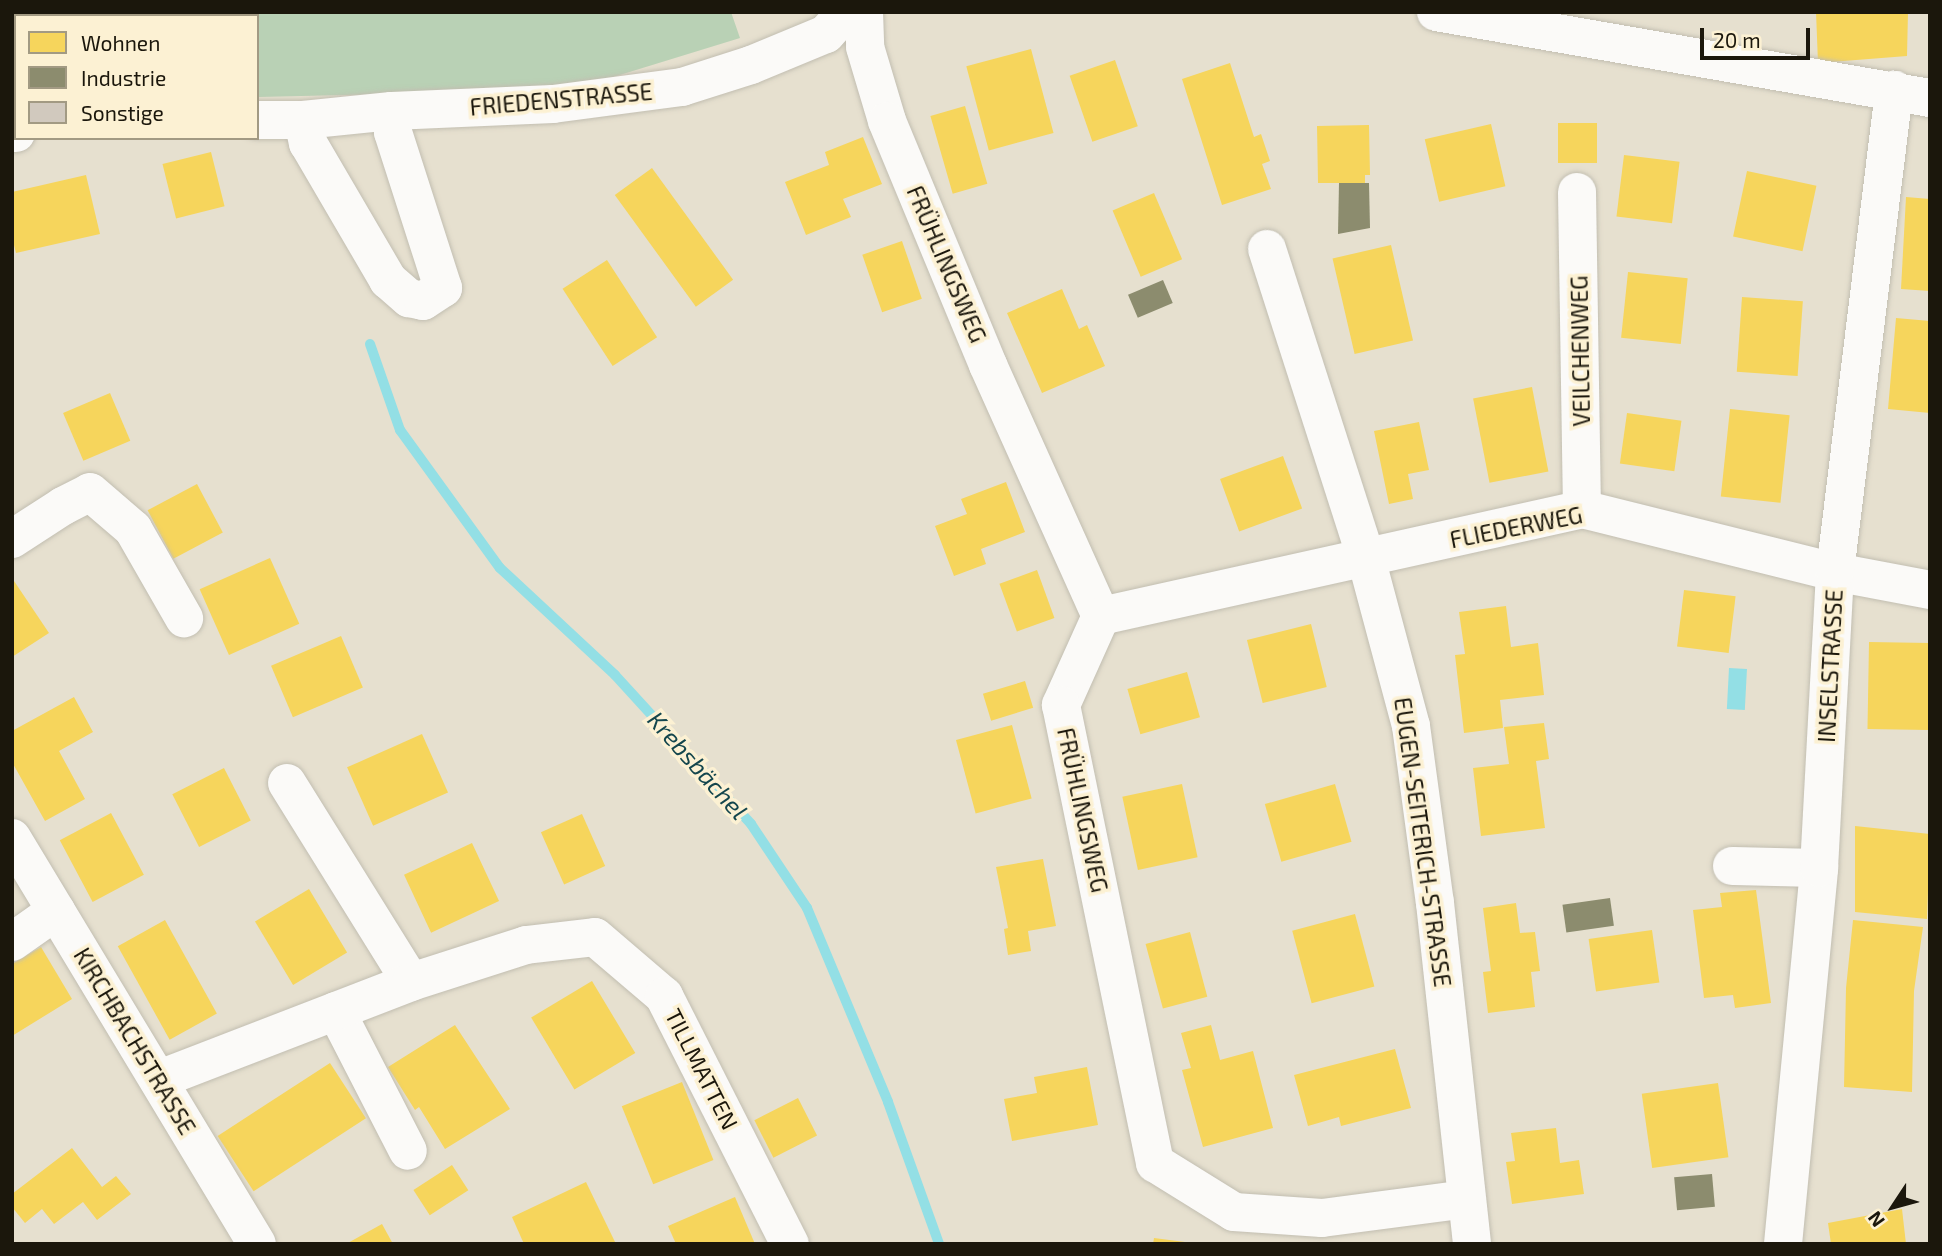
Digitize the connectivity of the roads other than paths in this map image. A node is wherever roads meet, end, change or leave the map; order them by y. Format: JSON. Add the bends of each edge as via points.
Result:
{"nodes":[{"id":1,"x":846,"y":12,"type":"edge"},
{"id":2,"x":864,"y":12,"type":"edge"},
{"id":3,"x":1436,"y":12,"type":"edge"},
{"id":4,"x":1912,"y":94,"type":"edge"},
{"id":5,"x":392,"y":111,"type":"junction"},
{"id":6,"x":259,"y":120,"type":"edge"},
{"id":7,"x":303,"y":120,"type":"junction"},
{"id":8,"x":1577,"y":192,"type":"dead end"},
{"id":9,"x":1267,"y":249,"type":"dead end"},
{"id":10,"x":1582,"y":509,"type":"junction"},
{"id":11,"x":12,"y":539,"type":"edge"},
{"id":12,"x":1366,"y":558,"type":"junction"},
{"id":13,"x":1835,"y":572,"type":"junction"},
{"id":14,"x":1930,"y":590,"type":"edge"},
{"id":15,"x":1101,"y":616,"type":"junction"},
{"id":16,"x":184,"y":618,"type":"dead end"},
{"id":17,"x":287,"y":783,"type":"dead end"},
{"id":18,"x":12,"y":838,"type":"edge"},
{"id":19,"x":1732,"y":866,"type":"dead end"},
{"id":20,"x":1819,"y":868,"type":"junction"},
{"id":21,"x":56,"y":911,"type":"junction"},
{"id":22,"x":12,"y":942,"type":"edge"},
{"id":23,"x":411,"y":982,"type":"junction"},
{"id":24,"x":336,"y":1011,"type":"junction"},
{"id":25,"x":160,"y":1079,"type":"junction"},
{"id":26,"x":408,"y":1151,"type":"dead end"},
{"id":27,"x":1466,"y":1199,"type":"junction"},
{"id":28,"x":257,"y":1244,"type":"edge"},
{"id":29,"x":790,"y":1244,"type":"edge"},
{"id":30,"x":1472,"y":1244,"type":"edge"},
{"id":31,"x":1783,"y":1244,"type":"edge"}],
"edges":[{"from":1,"to":5,"type":"street","name":"FRIEDENSTRASSE","via":[[826,34],[682,87],[553,104]]},
{"from":2,"to":15,"type":"street","name":"FRÜHLINGSWEG","via":[[865,47],[887,121]]},
{"from":3,"to":4,"type":"street"},
{"from":4,"to":13,"type":"street","name":"INSELSTRASSE"},
{"from":5,"to":7,"type":"street","name":"FRIEDENSTRASSE"},
{"from":5,"to":7,"type":"street","via":[[393,132],[443,288],[423,302],[409,298],[388,280],[308,143]]},
{"from":6,"to":7,"type":"street","name":"FRIEDENSTRASSE"},
{"from":8,"to":10,"type":"street","name":"VEILCHENWEG"},
{"from":9,"to":12,"type":"street","name":"EUGEN-SEITERICH-STRASSE"},
{"from":10,"to":12,"type":"street","name":"FLIEDERWEG"},
{"from":10,"to":13,"type":"street","name":"FLIEDERWEG"},
{"from":11,"to":16,"type":"street","via":[[90,492],[133,529]]},
{"from":12,"to":15,"type":"street","name":"FLIEDERWEG"},
{"from":12,"to":27,"type":"street","name":"EUGEN-SEITERICH-STRASSE","via":[[1411,726]]},
{"from":13,"to":14,"type":"street","name":"FLIEDERWEG"},
{"from":13,"to":20,"type":"street","name":"INSELSTRASSE"},
{"from":15,"to":27,"type":"street","name":"FRÜHLINGSWEG","via":[[1061,705],[1155,1163],[1234,1212],[1322,1218]]},
{"from":17,"to":23,"type":"street"},
{"from":18,"to":21,"type":"street","name":"KIRCHBACHSTRASSE"},
{"from":19,"to":20,"type":"street"},
{"from":20,"to":31,"type":"street","name":"INSELSTRASSE"},
{"from":21,"to":22,"type":"street"},
{"from":21,"to":25,"type":"street","name":"KIRCHBACHSTRASSE"},
{"from":23,"to":24,"type":"street","name":"TILLMATTEN"},
{"from":23,"to":29,"type":"street","name":"TILLMATTEN","via":[[526,945],[595,937],[664,996]]},
{"from":24,"to":25,"type":"street","name":"TILLMATTEN"},
{"from":24,"to":26,"type":"street"},
{"from":25,"to":28,"type":"street","name":"KIRCHBACHSTRASSE"},
{"from":27,"to":30,"type":"street","name":"EUGEN-SEITERICH-STRASSE"}]}
